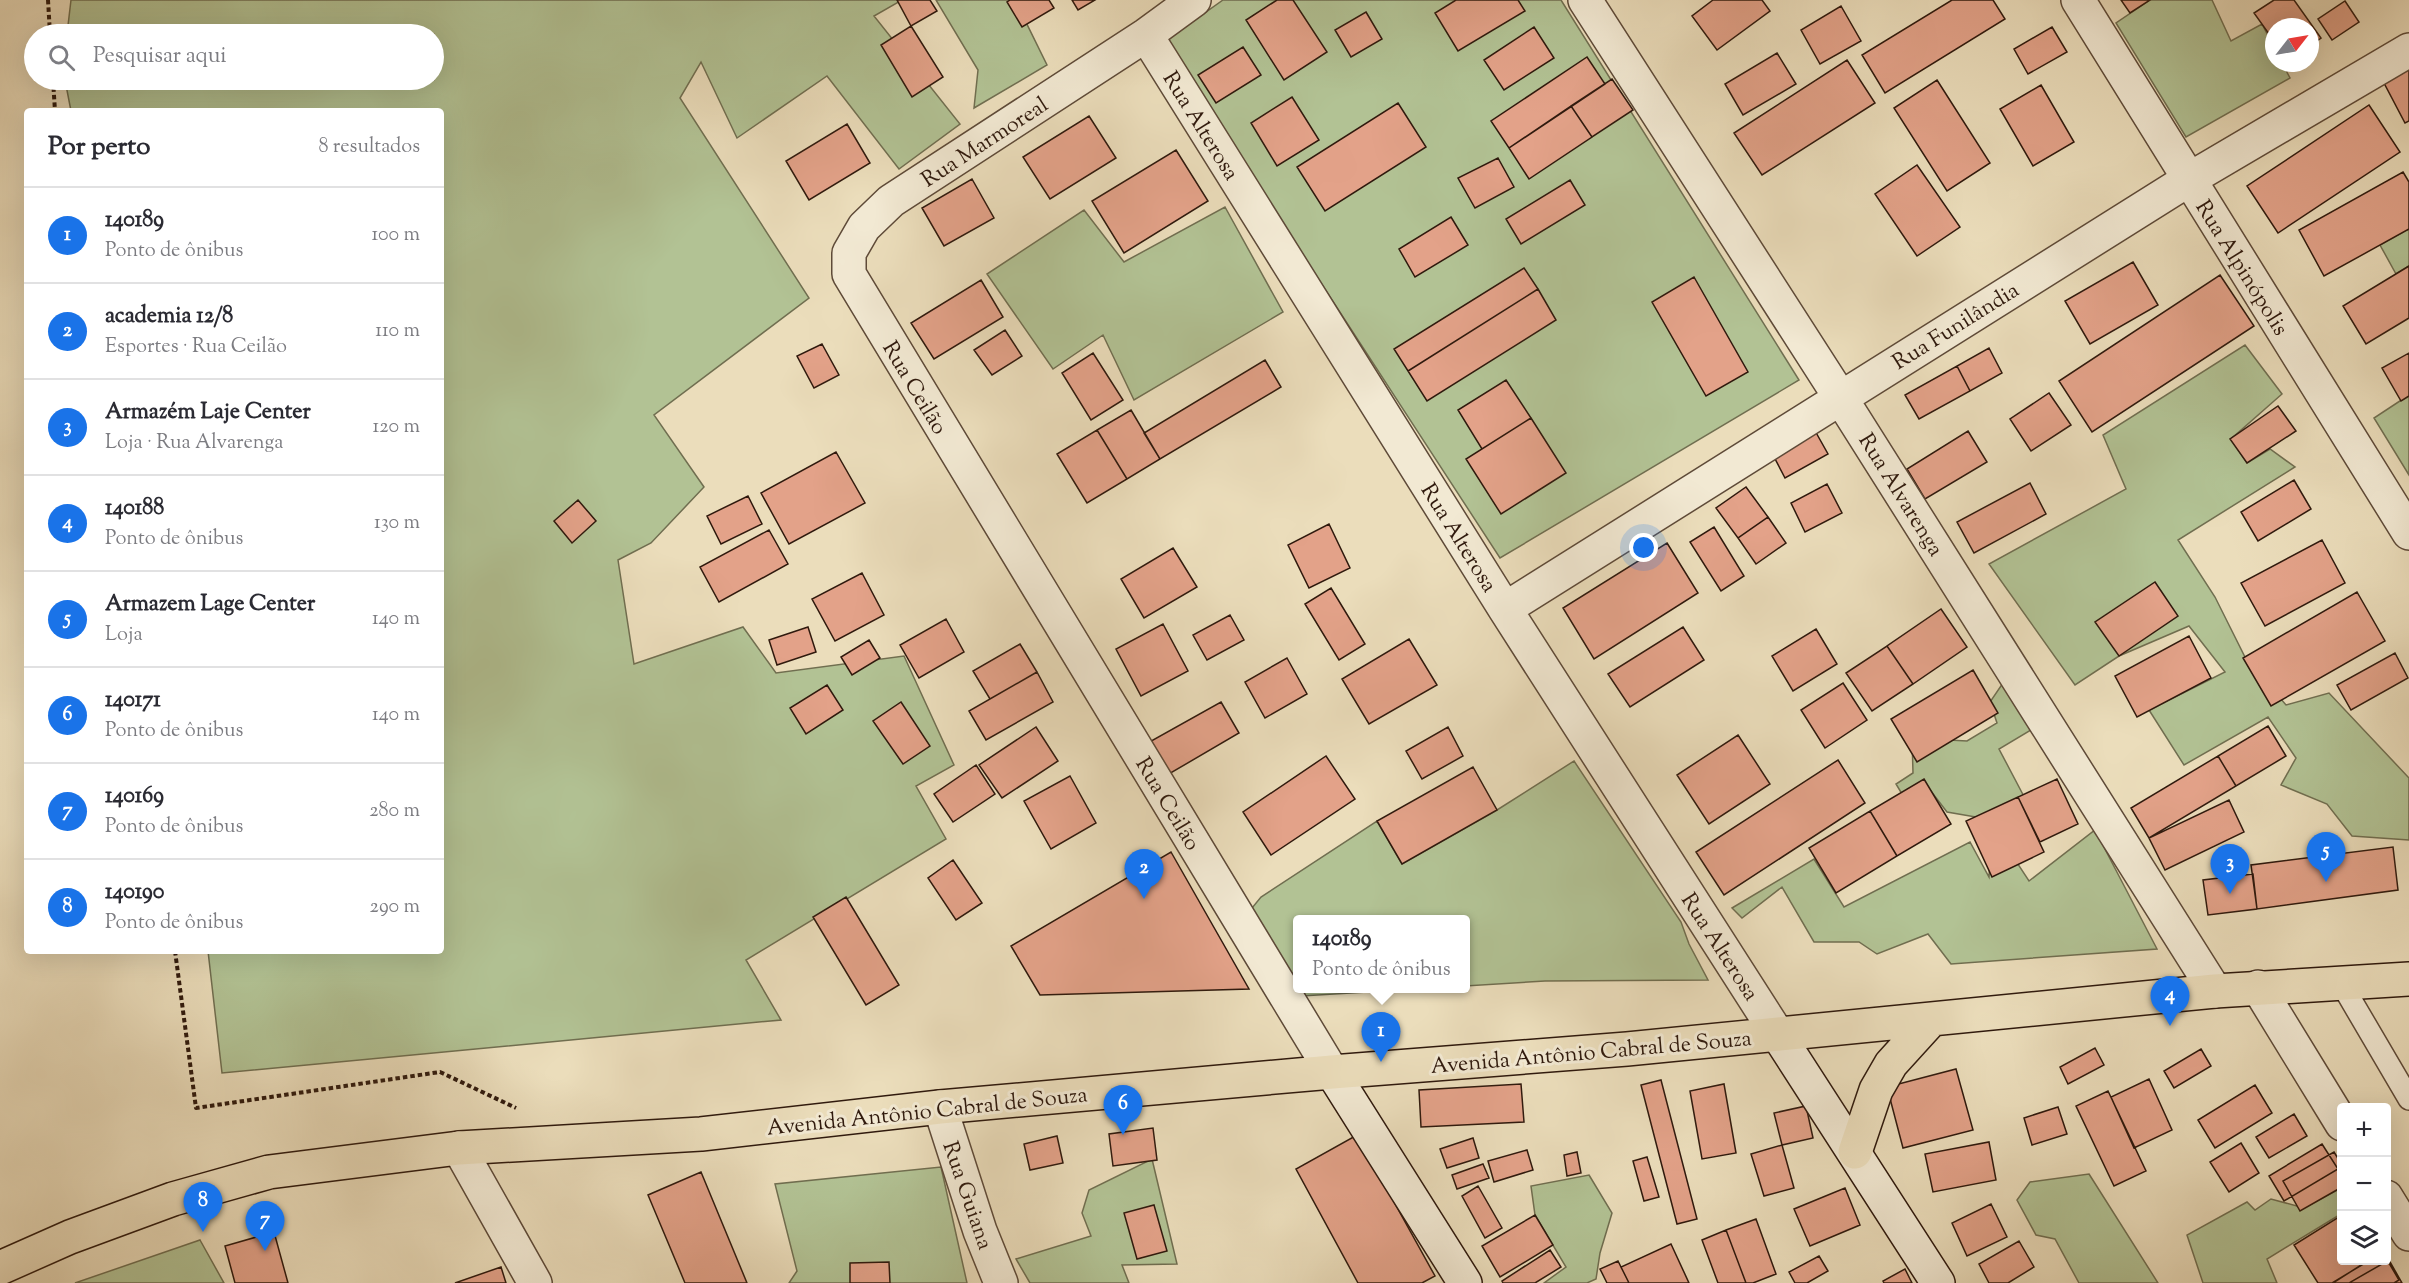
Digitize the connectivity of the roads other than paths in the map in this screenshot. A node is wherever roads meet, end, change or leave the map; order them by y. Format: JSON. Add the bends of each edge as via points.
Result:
{"nodes":[{"id":1,"x":1194,"y":0,"type":"edge"},
{"id":2,"x":1585,"y":0,"type":"edge"},
{"id":3,"x":2078,"y":0,"type":"edge"},
{"id":4,"x":1146,"y":35,"type":"junction"},
{"id":5,"x":2409,"y":50,"type":"edge"},
{"id":6,"x":2188,"y":180,"type":"junction"},
{"id":7,"x":876,"y":321,"type":"joint"},
{"id":8,"x":1840,"y":397,"type":"junction"},
{"id":9,"x":2409,"y":533,"type":"edge"},
{"id":10,"x":1505,"y":609,"type":"junction"},
{"id":11,"x":2409,"y":979,"type":"edge"},
{"id":12,"x":2341,"y":983,"type":"junction"},
{"id":13,"x":2258,"y":987,"type":"junction"},
{"id":14,"x":2215,"y":991,"type":"junction"},
{"id":15,"x":1930,"y":1020,"type":"junction"},
{"id":16,"x":1778,"y":1035,"type":"junction"},
{"id":17,"x":1332,"y":1072,"type":"junction"},
{"id":18,"x":2409,"y":1099,"type":"edge"},
{"id":19,"x":940,"y":1107,"type":"junction"},
{"id":20,"x":2337,"y":1116,"type":"edge"},
{"id":21,"x":459,"y":1148,"type":"junction"},
{"id":22,"x":1855,"y":1152,"type":"junction"},
{"id":23,"x":2391,"y":1205,"type":"edge"},
{"id":24,"x":2409,"y":1234,"type":"edge"},
{"id":25,"x":0,"y":1268,"type":"edge"},
{"id":26,"x":535,"y":1283,"type":"edge"},
{"id":27,"x":1001,"y":1283,"type":"edge"},
{"id":28,"x":1465,"y":1283,"type":"edge"},
{"id":29,"x":1938,"y":1283,"type":"edge"}],
"edges":[{"from":1,"to":4,"type":"street","name":"Rua Marmoreal"},
{"from":2,"to":8,"type":"street","name":"Rua Alvarenga"},
{"from":3,"to":6,"type":"street","name":"Rua Alpinópolis"},
{"from":4,"to":7,"type":"street","name":"Rua Marmoreal","via":[[891,201],[864,227],[849,253],[849,274]]},
{"from":4,"to":10,"type":"street","name":"Rua Alterosa"},
{"from":5,"to":6,"type":"street","name":"Rua Funilândia"},
{"from":6,"to":8,"type":"street","name":"Rua Funilândia"},
{"from":6,"to":9,"type":"street","name":"Rua Alpinópolis"},
{"from":7,"to":17,"type":"street","name":"Rua Ceilão"},
{"from":8,"to":10,"type":"street","name":"Rua Funilândia"},
{"from":8,"to":14,"type":"street","name":"Rua Alvarenga"},
{"from":10,"to":16,"type":"street","name":"Rua Alterosa"},
{"from":11,"to":12,"type":"main road","name":"Avenida Antônio Cabral de Souza"},
{"from":12,"to":13,"type":"main road","name":"Avenida Antônio Cabral de Souza"},
{"from":12,"to":18,"type":"lane"},
{"from":13,"to":14,"type":"main road","name":"Avenida Antônio Cabral de Souza"},
{"from":13,"to":20,"type":"street"},
{"from":14,"to":15,"type":"main road","name":"Avenida Antônio Cabral de Souza"},
{"from":15,"to":16,"type":"main road","name":"Avenida Antônio Cabral de Souza"},
{"from":15,"to":22,"type":"main road","via":[[1891,1064],[1876,1090]]},
{"from":16,"to":17,"type":"main road","name":"Avenida Antônio Cabral de Souza"},
{"from":16,"to":22,"type":"street","name":"Rua Alterosa"},
{"from":17,"to":19,"type":"main road","name":"Avenida Antônio Cabral de Souza"},
{"from":17,"to":28,"type":"street","name":"Rua Ceilão"},
{"from":19,"to":21,"type":"main road","name":"Avenida Antônio Cabral de Souza","via":[[701,1134]]},
{"from":19,"to":27,"type":"street","name":"Rua Guiana"},
{"from":21,"to":25,"type":"main road","name":"Avenida Antônio Cabral de Souza","via":[[269,1172],[173,1199]]},
{"from":21,"to":26,"type":"street"},
{"from":22,"to":29,"type":"street","name":"Rua Alterosa"},
{"from":23,"to":24,"type":"street"}]}
